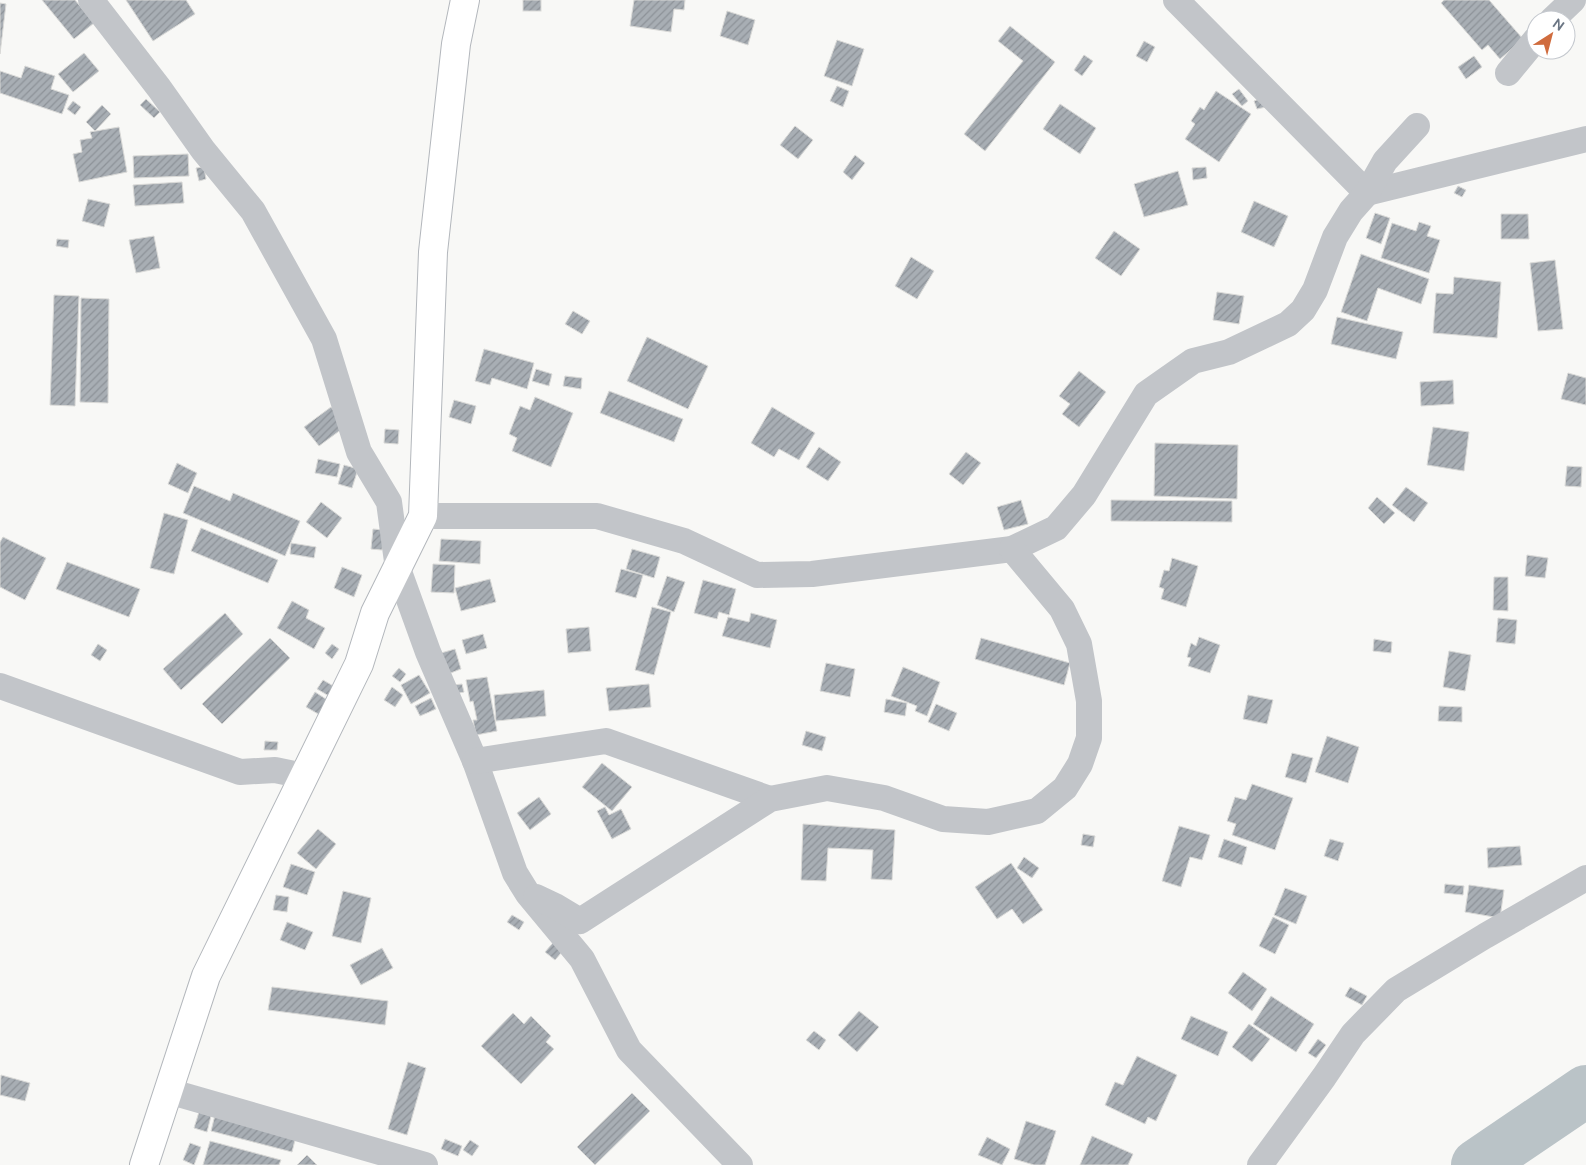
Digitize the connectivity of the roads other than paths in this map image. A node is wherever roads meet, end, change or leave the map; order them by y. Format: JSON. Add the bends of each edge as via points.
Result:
{"nodes":[{"id":1,"x":91,"y":0,"type":"edge"},
{"id":2,"x":465,"y":0,"type":"edge"},
{"id":3,"x":1176,"y":0,"type":"edge"},
{"id":4,"x":1573,"y":0,"type":"edge"},
{"id":5,"x":1562,"y":10,"type":"edge"},
{"id":6,"x":1526,"y":51,"type":"edge"},
{"id":7,"x":1508,"y":73,"type":"dead end"},
{"id":8,"x":1417,"y":126,"type":"dead end"},
{"id":9,"x":1586,"y":139,"type":"edge"},
{"id":10,"x":1367,"y":193,"type":"junction"},
{"id":11,"x":424,"y":516,"type":"junction"},
{"id":12,"x":1012,"y":549,"type":"junction"},
{"id":13,"x":398,"y":569,"type":"junction"},
{"id":14,"x":0,"y":686,"type":"edge"},
{"id":15,"x":475,"y":761,"type":"junction"},
{"id":16,"x":304,"y":776,"type":"junction"},
{"id":17,"x":770,"y":799,"type":"junction"},
{"id":18,"x":1586,"y":878,"type":"edge"},
{"id":19,"x":528,"y":894,"type":"junction"},
{"id":20,"x":168,"y":1091,"type":"junction"},
{"id":21,"x":144,"y":1165,"type":"edge"},
{"id":22,"x":425,"y":1165,"type":"edge"},
{"id":23,"x":740,"y":1165,"type":"edge"},
{"id":24,"x":1260,"y":1165,"type":"edge"}],
"edges":[{"from":1,"to":13,"type":"street","via":[[203,150],[253,211],[324,339],[359,452],[389,502]]},
{"from":2,"to":11,"type":"main road","via":[[456,44],[433,252]]},
{"from":3,"to":10,"type":"street"},
{"from":4,"to":5,"type":"street"},
{"from":6,"to":7,"type":"street"},
{"from":8,"to":10,"type":"street","via":[[1385,161]]},
{"from":9,"to":10,"type":"street"},
{"from":10,"to":12,"type":"street","via":[[1335,237],[1316,290],[1303,310],[1288,324],[1228,352],[1192,361],[1146,394],[1084,495],[1056,528]]},
{"from":11,"to":12,"type":"street","via":[[597,516],[684,540],[757,575],[812,574]]},
{"from":11,"to":13,"type":"main road"},
{"from":12,"to":17,"type":"street","via":[[1062,609],[1079,644],[1089,700],[1089,738],[1080,764],[1065,788],[1037,811],[988,822],[942,819],[884,798],[827,788]]},
{"from":13,"to":15,"type":"street","via":[[428,652]]},
{"from":13,"to":16,"type":"main road","via":[[375,613],[359,664]]},
{"from":14,"to":16,"type":"street","via":[[240,772],[275,770]]},
{"from":15,"to":17,"type":"street","via":[[606,741]]},
{"from":15,"to":19,"type":"street","via":[[515,873]]},
{"from":16,"to":20,"type":"main road","via":[[206,976]]},
{"from":17,"to":19,"type":"street","via":[[580,921]]},
{"from":18,"to":24,"type":"street","via":[[1396,990],[1353,1034]]},
{"from":19,"to":23,"type":"street","via":[[582,959],[630,1050]]},
{"from":20,"to":21,"type":"main road"},
{"from":20,"to":22,"type":"street"}]}
